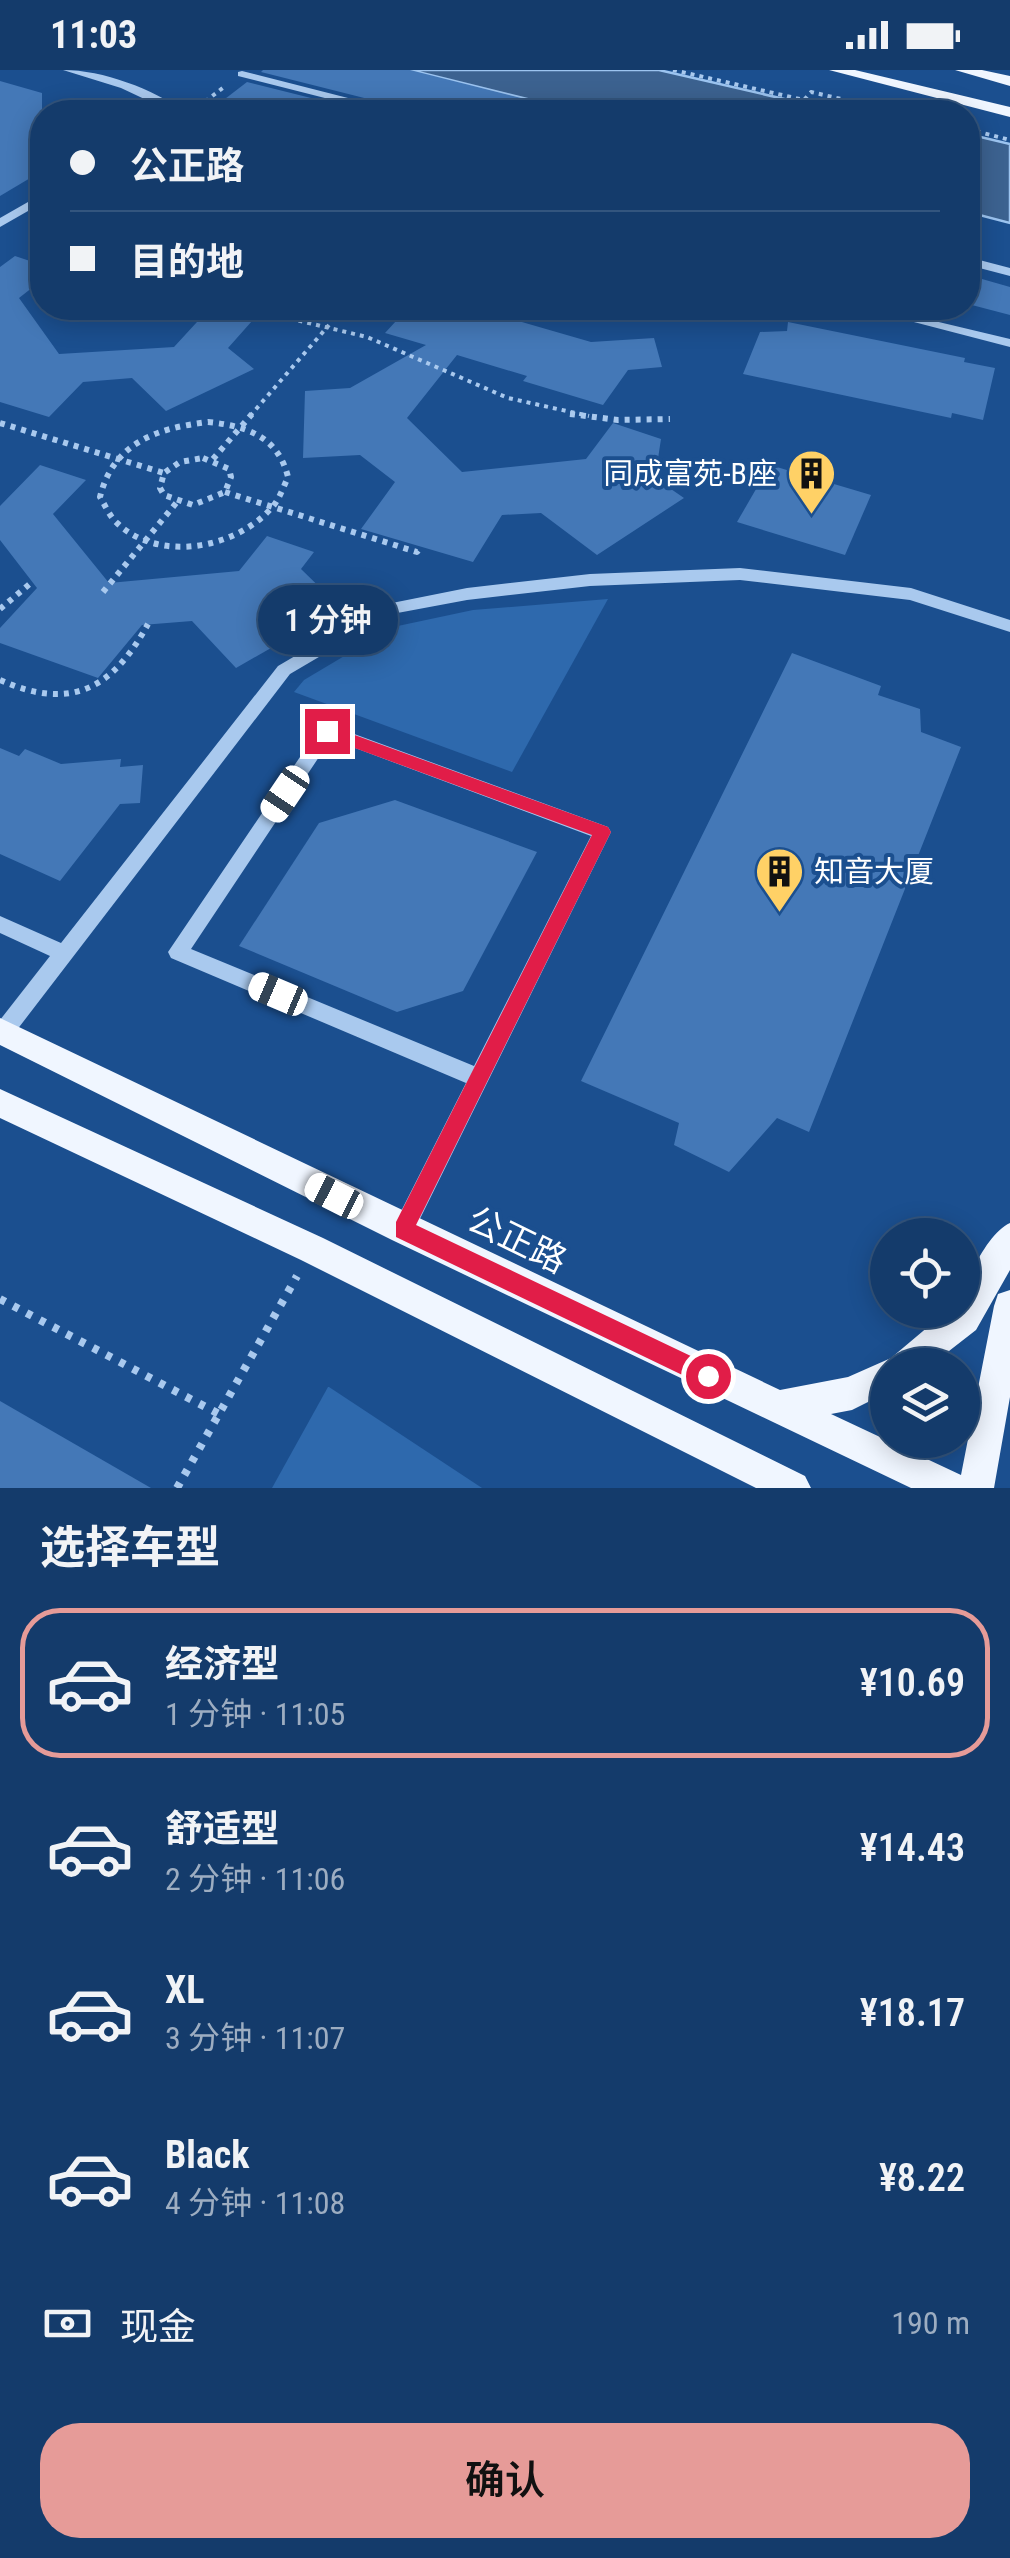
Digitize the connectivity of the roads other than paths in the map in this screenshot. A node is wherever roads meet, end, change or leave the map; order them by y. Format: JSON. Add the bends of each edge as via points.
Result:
{"nodes":[{"id":1,"x":68,"y":70,"type":"edge"},
{"id":2,"x":836,"y":70,"type":"edge"},
{"id":3,"x":900,"y":70,"type":"edge"},
{"id":4,"x":962,"y":70,"type":"edge"},
{"id":5,"x":244,"y":72,"type":"edge"},
{"id":6,"x":1010,"y":81,"type":"edge"},
{"id":7,"x":229,"y":83,"type":"road end"},
{"id":8,"x":1010,"y":95,"type":"edge"},
{"id":9,"x":154,"y":100,"type":"edge"},
{"id":10,"x":347,"y":100,"type":"edge"},
{"id":11,"x":960,"y":100,"type":"edge"},
{"id":12,"x":980,"y":105,"type":"edge"},
{"id":13,"x":1010,"y":112,"type":"edge"},
{"id":14,"x":30,"y":205,"type":"edge"},
{"id":15,"x":0,"y":223,"type":"edge"},
{"id":16,"x":980,"y":265,"type":"edge"},
{"id":17,"x":1010,"y":272,"type":"edge"},
{"id":18,"x":915,"y":320,"type":"edge"},
{"id":19,"x":962,"y":320,"type":"edge"},
{"id":20,"x":1010,"y":332,"type":"edge"},
{"id":21,"x":1010,"y":343,"type":"edge"},
{"id":22,"x":1010,"y":626,"type":"edge"},
{"id":23,"x":0,"y":924,"type":"edge"},
{"id":24,"x":64,"y":953,"type":"junction"},
{"id":25,"x":2,"y":1032,"type":"edge"},
{"id":26,"x":478,"y":1078,"type":"junction"},
{"id":27,"x":0,"y":1103,"type":"edge"},
{"id":28,"x":403,"y":1230,"type":"junction"},
{"id":29,"x":1010,"y":1238,"type":"edge"},
{"id":30,"x":1010,"y":1306,"type":"edge"},
{"id":31,"x":926,"y":1348,"type":"edge"},
{"id":32,"x":870,"y":1384,"type":"edge"},
{"id":33,"x":776,"y":1408,"type":"junction"},
{"id":34,"x":724,"y":1456,"type":"junction"},
{"id":35,"x":745,"y":1488,"type":"edge"},
{"id":36,"x":794,"y":1488,"type":"edge"},
{"id":37,"x":949,"y":1488,"type":"edge"},
{"id":38,"x":976,"y":1488,"type":"edge"}],
"edges":[{"from":1,"to":9,"type":"street"},
{"from":2,"to":11,"type":"main road"},
{"from":3,"to":8,"type":"main road"},
{"from":4,"to":6,"type":"main road"},
{"from":5,"to":7,"type":"street"},
{"from":5,"to":10,"type":"street"},
{"from":12,"to":13,"type":"main road"},
{"from":14,"to":15,"type":"street"},
{"from":16,"to":17,"type":"street"},
{"from":18,"to":21,"type":"street"},
{"from":19,"to":20,"type":"street"},
{"from":22,"to":24,"type":"street","via":[[912,594],[740,574],[572,582],[388,609],[284,670]]},
{"from":23,"to":24,"type":"street"},
{"from":24,"to":25,"type":"street"},
{"from":25,"to":28,"type":"main road","name":"公正路"},
{"from":26,"to":26,"type":"street","via":[[602,832],[327,731],[178,952]]},
{"from":26,"to":28,"type":"street"},
{"from":27,"to":34,"type":"main road","via":[[312,1249]]},
{"from":28,"to":33,"type":"main road","name":"公正路"},
{"from":29,"to":31,"type":"main road","via":[[964,1318]]},
{"from":30,"to":38,"type":"main road"},
{"from":32,"to":33,"type":"main road"},
{"from":33,"to":37,"type":"main road","name":"公正路"},
{"from":34,"to":35,"type":"main road"},
{"from":34,"to":36,"type":"main road"}]}
